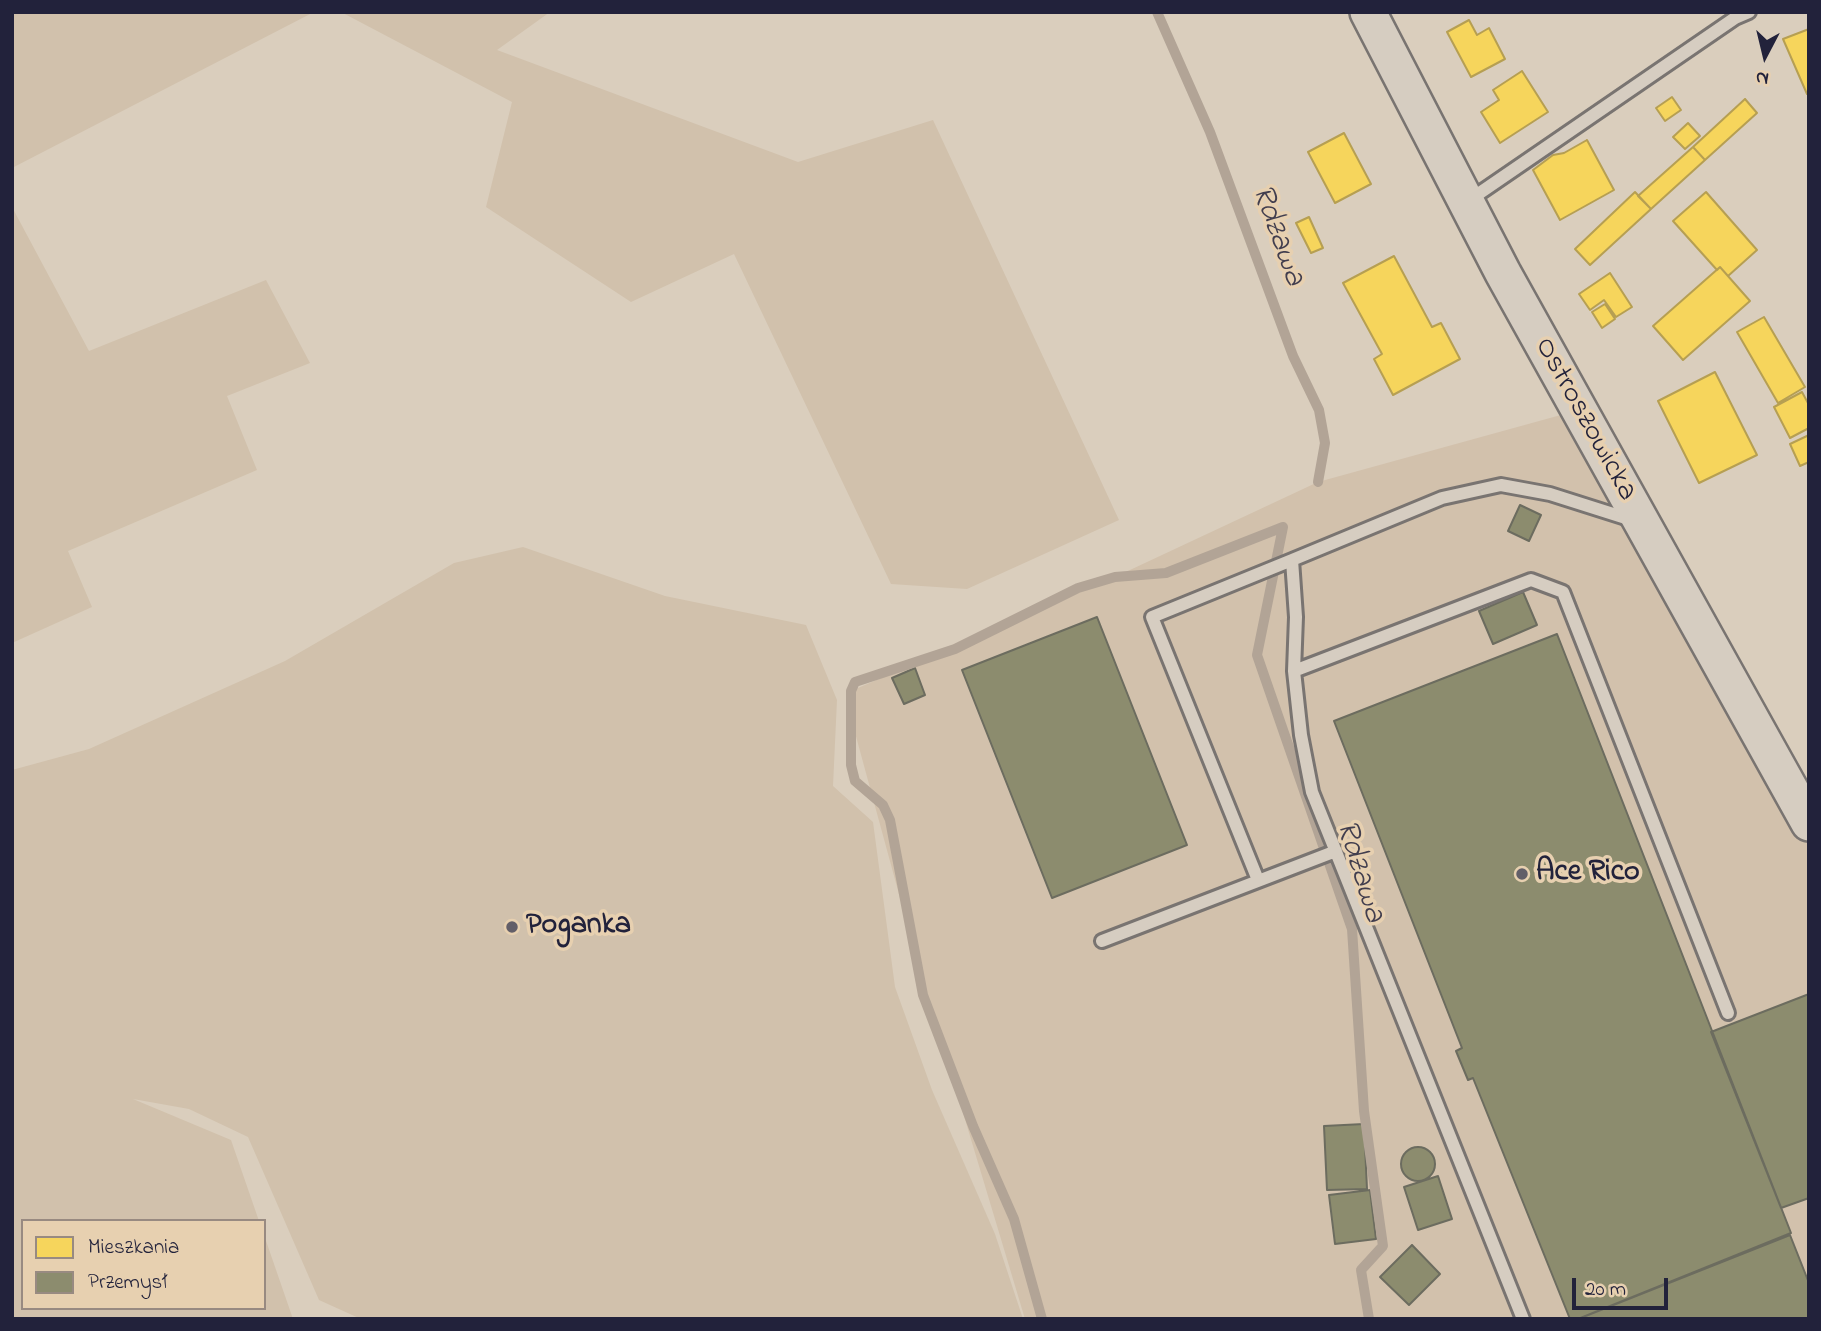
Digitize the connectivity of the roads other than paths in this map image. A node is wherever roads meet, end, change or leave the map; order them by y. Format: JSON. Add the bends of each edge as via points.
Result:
{"nodes":[{"id":1,"x":1368,"y":12,"type":"edge"},
{"id":2,"x":1749,"y":12,"type":"edge"},
{"id":3,"x":1466,"y":202,"type":"junction"},
{"id":4,"x":1643,"y":523,"type":"junction"},
{"id":5,"x":1292,"y":560,"type":"junction"},
{"id":6,"x":1294,"y":671,"type":"junction"},
{"id":7,"x":1809,"y":823,"type":"edge"},
{"id":8,"x":1336,"y":851,"type":"junction"},
{"id":9,"x":1258,"y":880,"type":"junction"},
{"id":10,"x":1102,"y":941,"type":"dead end"},
{"id":11,"x":1728,"y":1013,"type":"dead end"},
{"id":12,"x":1523,"y":1319,"type":"edge"}],
"edges":[{"from":1,"to":3,"type":"street","name":"Ostroszowicka"},
{"from":2,"to":3,"type":"lane"},
{"from":3,"to":4,"type":"street","name":"Ostroszowicka"},
{"from":4,"to":5,"type":"lane","via":[[1550,494],[1501,485],[1442,498]]},
{"from":4,"to":7,"type":"street","name":"Ostroszowicka"},
{"from":5,"to":6,"type":"lane"},
{"from":5,"to":9,"type":"lane","via":[[1152,617]]},
{"from":6,"to":8,"type":"lane","via":[[1312,792]]},
{"from":6,"to":11,"type":"lane","via":[[1531,580],[1563,592]]},
{"from":8,"to":9,"type":"lane"},
{"from":8,"to":12,"type":"lane"},
{"from":9,"to":10,"type":"lane"}]}
